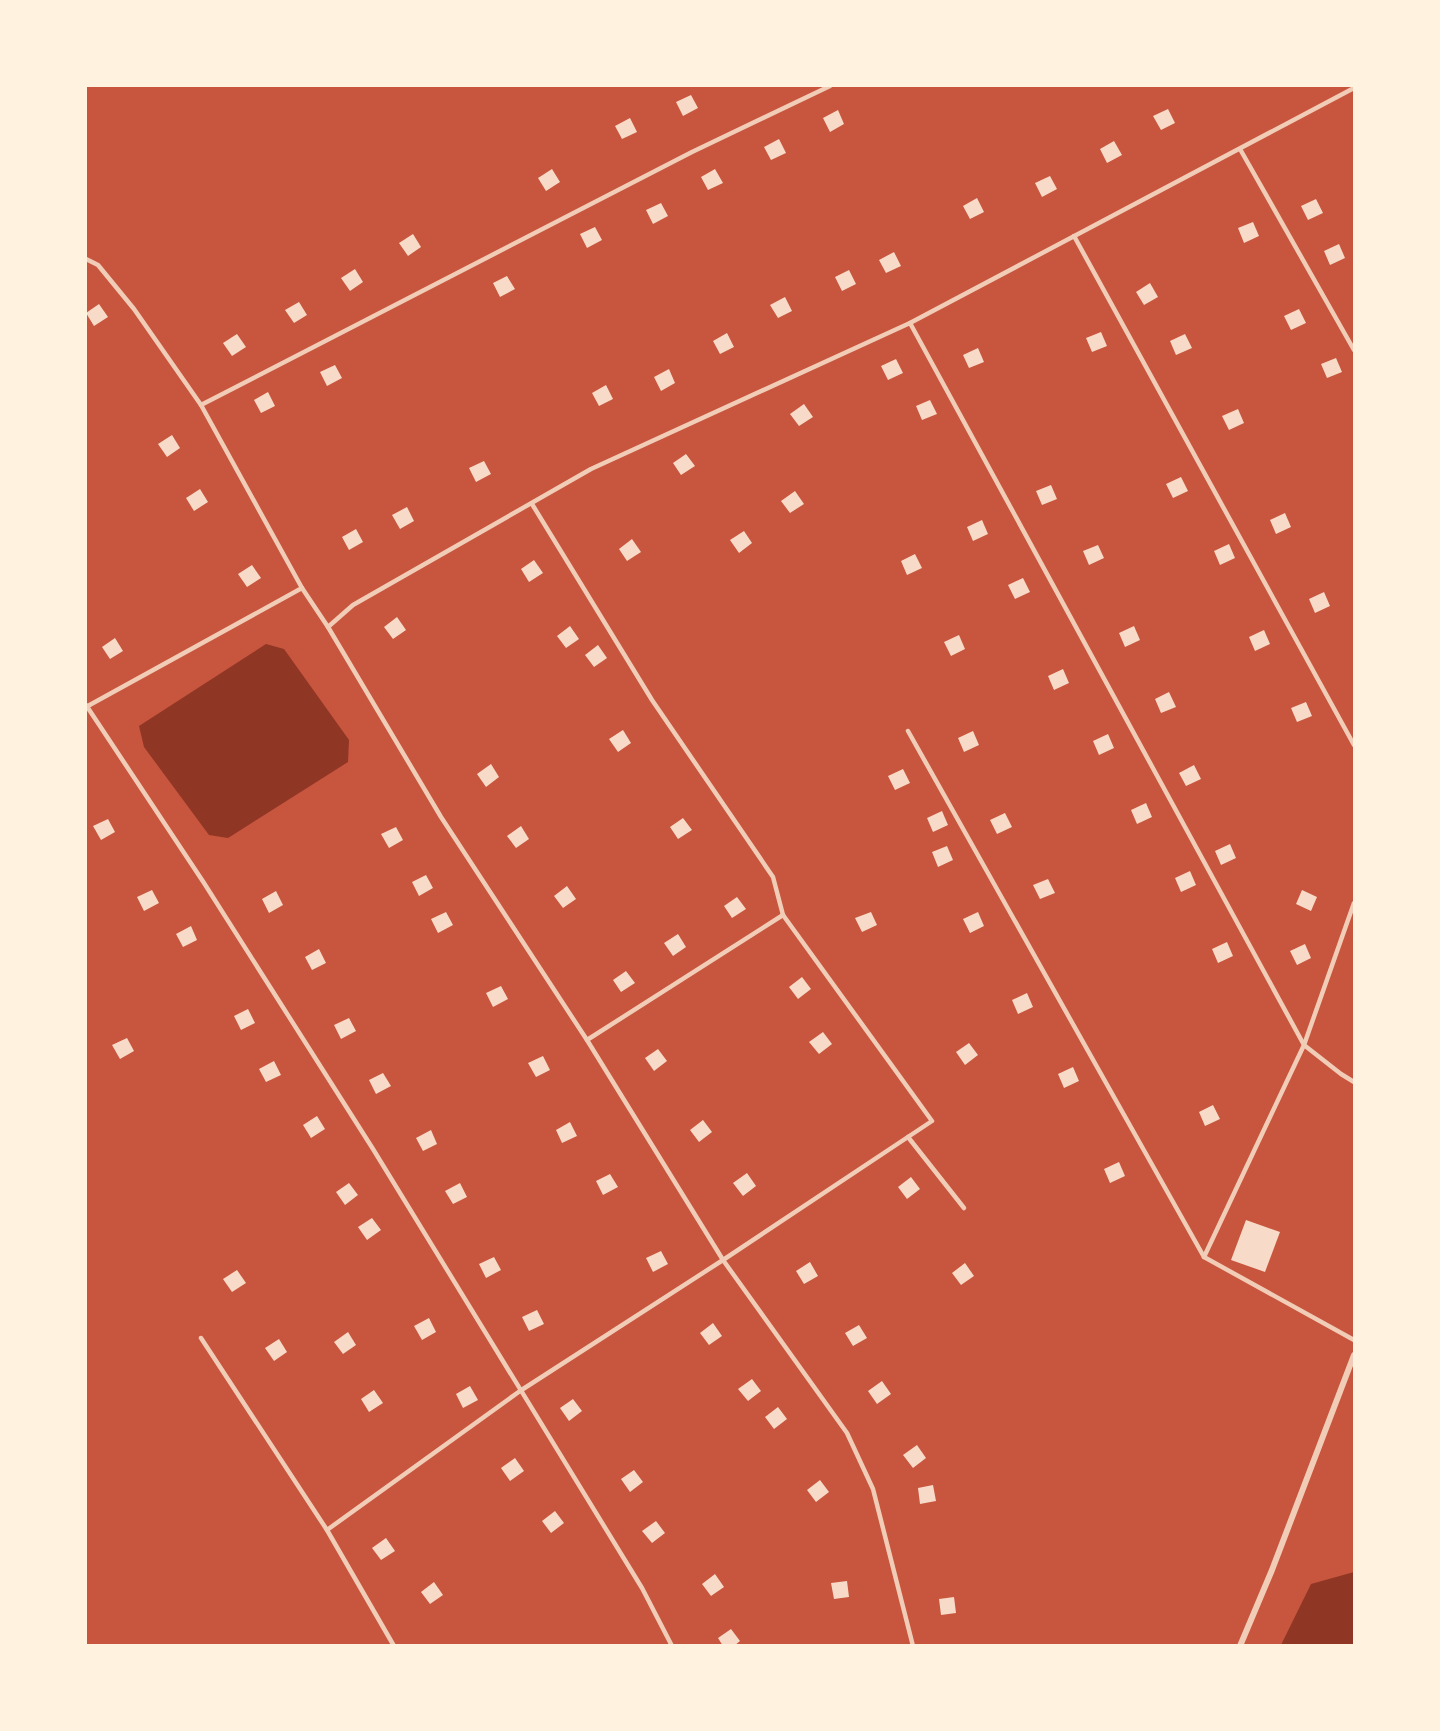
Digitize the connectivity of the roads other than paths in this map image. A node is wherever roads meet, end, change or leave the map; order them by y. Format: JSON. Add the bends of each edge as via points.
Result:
{"nodes":[{"id":1,"x":830,"y":86,"type":"edge"},
{"id":2,"x":1354,"y":88,"type":"edge"},
{"id":3,"x":1240,"y":149,"type":"junction"},
{"id":4,"x":1074,"y":236,"type":"junction"},
{"id":5,"x":86,"y":260,"type":"edge"},
{"id":6,"x":910,"y":323,"type":"junction"},
{"id":7,"x":1354,"y":350,"type":"edge"},
{"id":8,"x":201,"y":405,"type":"junction"},
{"id":9,"x":532,"y":504,"type":"junction"},
{"id":10,"x":302,"y":588,"type":"junction"},
{"id":11,"x":328,"y":627,"type":"junction"},
{"id":12,"x":86,"y":706,"type":"edge"},
{"id":13,"x":908,"y":731,"type":"dead end"},
{"id":14,"x":1354,"y":745,"type":"edge"},
{"id":15,"x":1354,"y":903,"type":"edge"},
{"id":16,"x":783,"y":915,"type":"junction"},
{"id":17,"x":587,"y":1040,"type":"junction"},
{"id":18,"x":1304,"y":1045,"type":"junction"},
{"id":19,"x":1354,"y":1082,"type":"edge"},
{"id":20,"x":908,"y":1137,"type":"junction"},
{"id":21,"x":964,"y":1208,"type":"dead end"},
{"id":22,"x":1204,"y":1257,"type":"junction"},
{"id":23,"x":723,"y":1260,"type":"junction"},
{"id":24,"x":201,"y":1338,"type":"dead end"},
{"id":25,"x":1354,"y":1340,"type":"edge"},
{"id":26,"x":1354,"y":1354,"type":"edge"},
{"id":27,"x":520,"y":1391,"type":"junction"},
{"id":28,"x":327,"y":1530,"type":"junction"},
{"id":29,"x":394,"y":1646,"type":"edge"},
{"id":30,"x":672,"y":1646,"type":"edge"},
{"id":31,"x":913,"y":1646,"type":"edge"},
{"id":32,"x":1240,"y":1646,"type":"edge"}],
"edges":[{"from":1,"to":8,"type":"lane","via":[[692,152]]},
{"from":2,"to":3,"type":"lane"},
{"from":3,"to":4,"type":"lane"},
{"from":3,"to":7,"type":"lane"},
{"from":4,"to":6,"type":"lane"},
{"from":4,"to":14,"type":"lane"},
{"from":5,"to":8,"type":"lane","via":[[98,265],[127,300]]},
{"from":6,"to":9,"type":"lane","via":[[591,469]]},
{"from":6,"to":18,"type":"lane"},
{"from":8,"to":10,"type":"lane"},
{"from":9,"to":11,"type":"lane","via":[[352,605]]},
{"from":9,"to":16,"type":"lane","via":[[652,700],[773,877]]},
{"from":10,"to":11,"type":"lane"},
{"from":10,"to":12,"type":"lane"},
{"from":11,"to":17,"type":"lane","via":[[441,817]]},
{"from":12,"to":27,"type":"lane","via":[[361,1130]]},
{"from":13,"to":22,"type":"lane"},
{"from":15,"to":18,"type":"lane"},
{"from":16,"to":17,"type":"lane"},
{"from":16,"to":20,"type":"lane","via":[[932,1121]]},
{"from":17,"to":23,"type":"lane"},
{"from":18,"to":19,"type":"lane"},
{"from":18,"to":22,"type":"lane"},
{"from":20,"to":21,"type":"lane"},
{"from":20,"to":23,"type":"lane"},
{"from":22,"to":25,"type":"lane"},
{"from":23,"to":27,"type":"lane"},
{"from":23,"to":31,"type":"lane","via":[[847,1433],[873,1489]]},
{"from":24,"to":28,"type":"lane"},
{"from":26,"to":32,"type":"street"},
{"from":27,"to":28,"type":"lane"},
{"from":27,"to":30,"type":"lane","via":[[642,1588]]},
{"from":28,"to":29,"type":"lane"}]}
